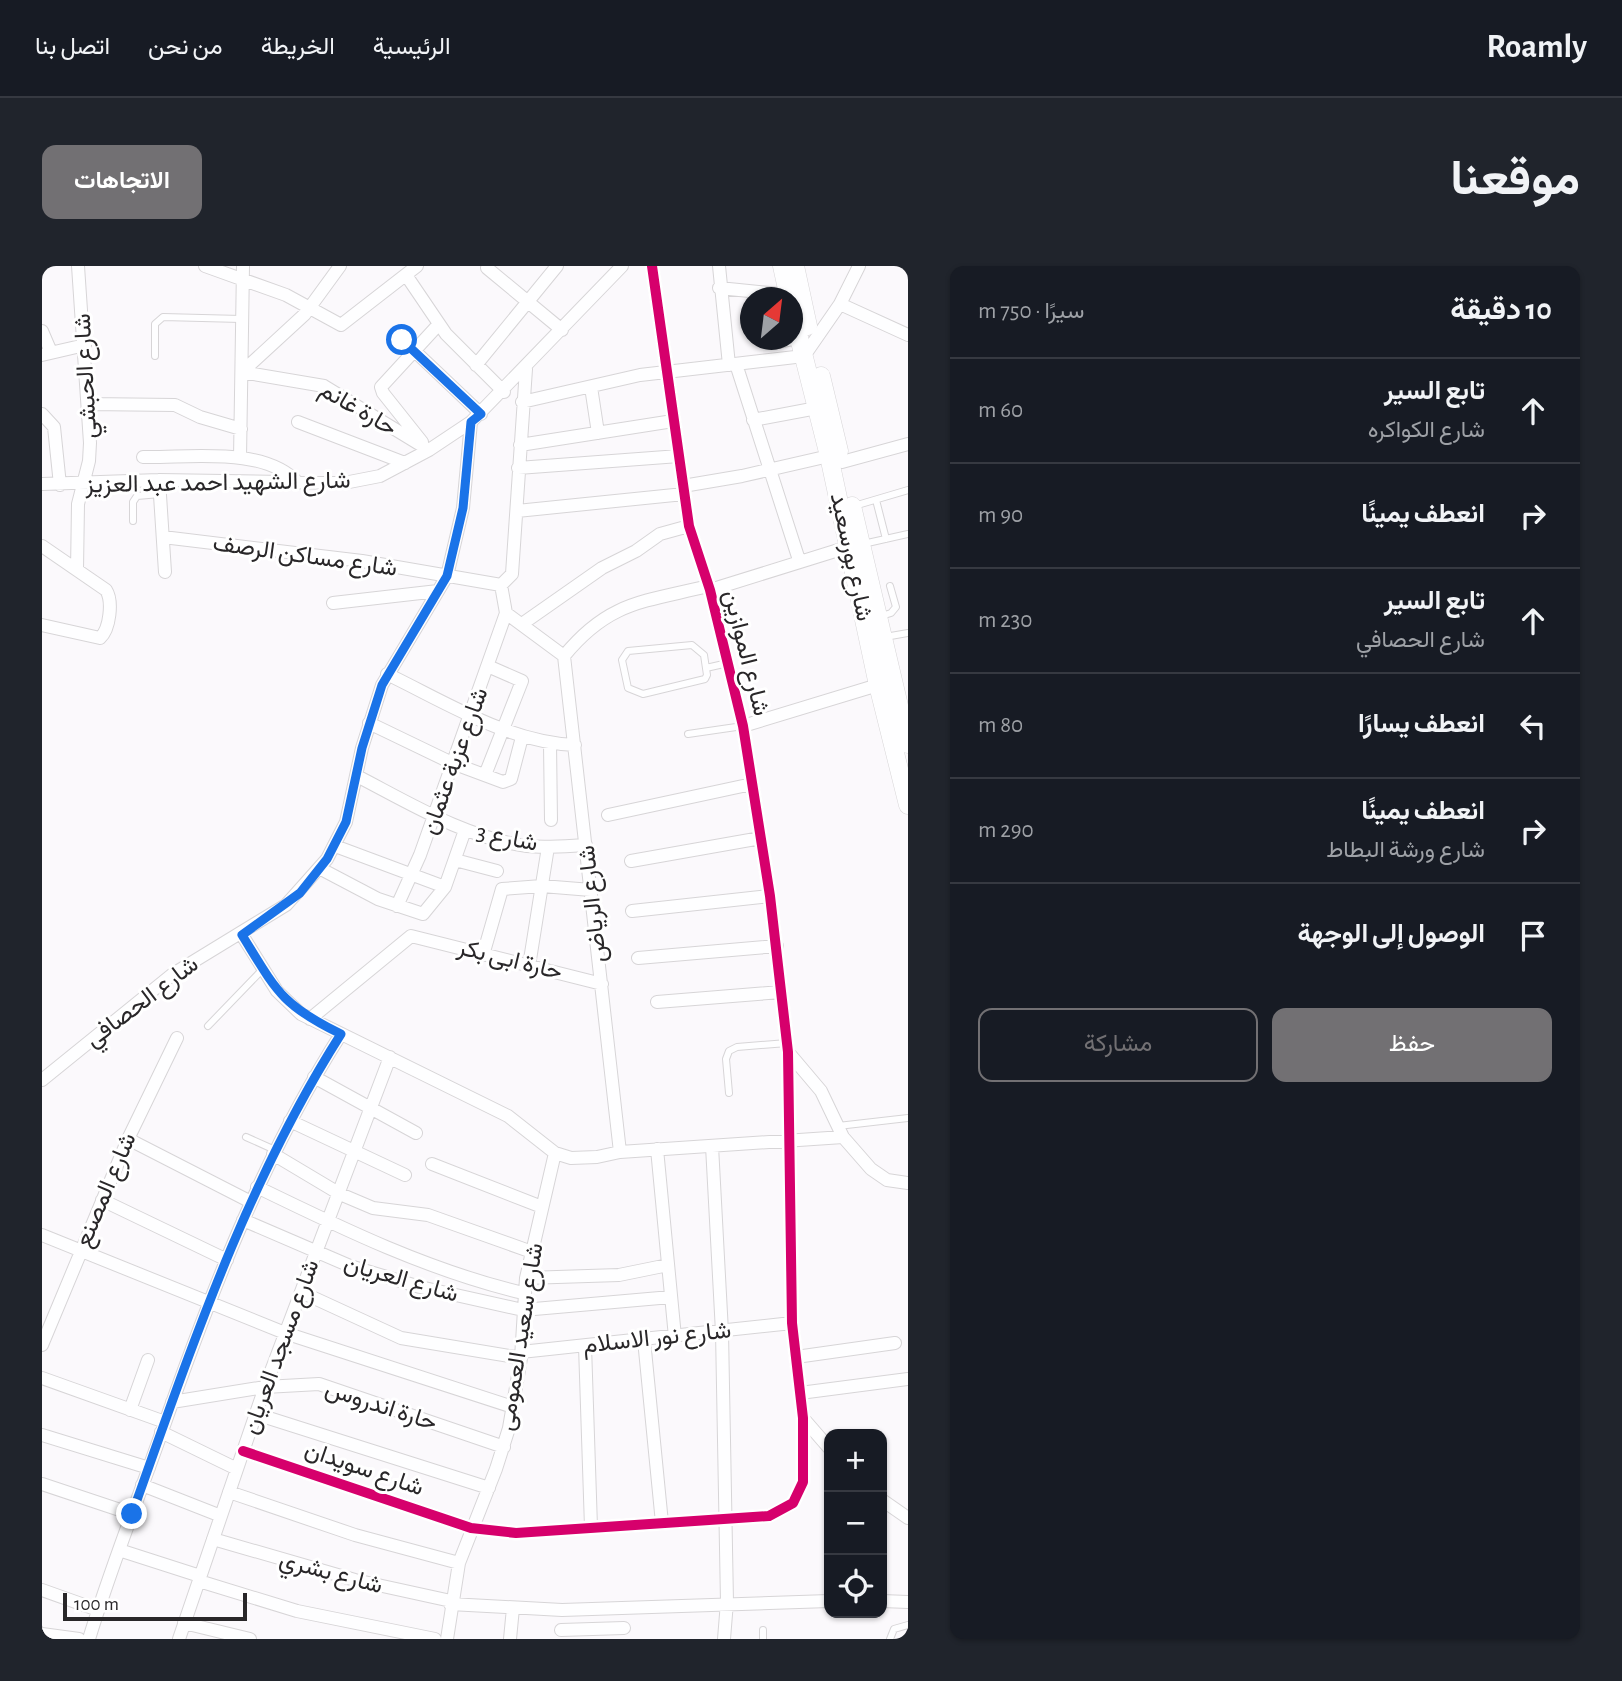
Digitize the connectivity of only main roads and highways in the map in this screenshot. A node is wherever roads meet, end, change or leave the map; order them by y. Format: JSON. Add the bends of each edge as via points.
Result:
{"nodes":[{"id":1,"x":782,"y":266,"type":"edge"},
{"id":2,"x":795,"y":266,"type":"edge"},
{"id":3,"x":787,"y":287,"type":"edge"},
{"id":4,"x":803,"y":338,"type":"edge"},
{"id":5,"x":806,"y":347,"type":"junction"},
{"id":6,"x":836,"y":459,"type":"junction"},
{"id":7,"x":855,"y":546,"type":"junction"},
{"id":8,"x":908,"y":744,"type":"edge"},
{"id":9,"x":908,"y":804,"type":"edge"}],
"edges":[{"from":1,"to":3,"type":"main road","name":"شارع بورسعيد"},
{"from":2,"to":5,"type":"main road","name":"شارع بورسعيد"},
{"from":4,"to":5,"type":"main road","name":"شارع بورسعيد"},
{"from":5,"to":6,"type":"main road","name":"شارع بورسعيد"},
{"from":5,"to":6,"type":"main road","name":"شارع بورسعيد","via":[[817,408]]},
{"from":6,"to":7,"type":"main road","name":"شارع بورسعيد"},
{"from":6,"to":7,"type":"main road","name":"شارع بورسعيد","via":[[852,507]]},
{"from":7,"to":8,"type":"main road","name":"شارع بورسعيد","via":[[878,617]]},
{"from":7,"to":9,"type":"main road","name":"شارع بورسعيد","via":[[878,685]]}]}
